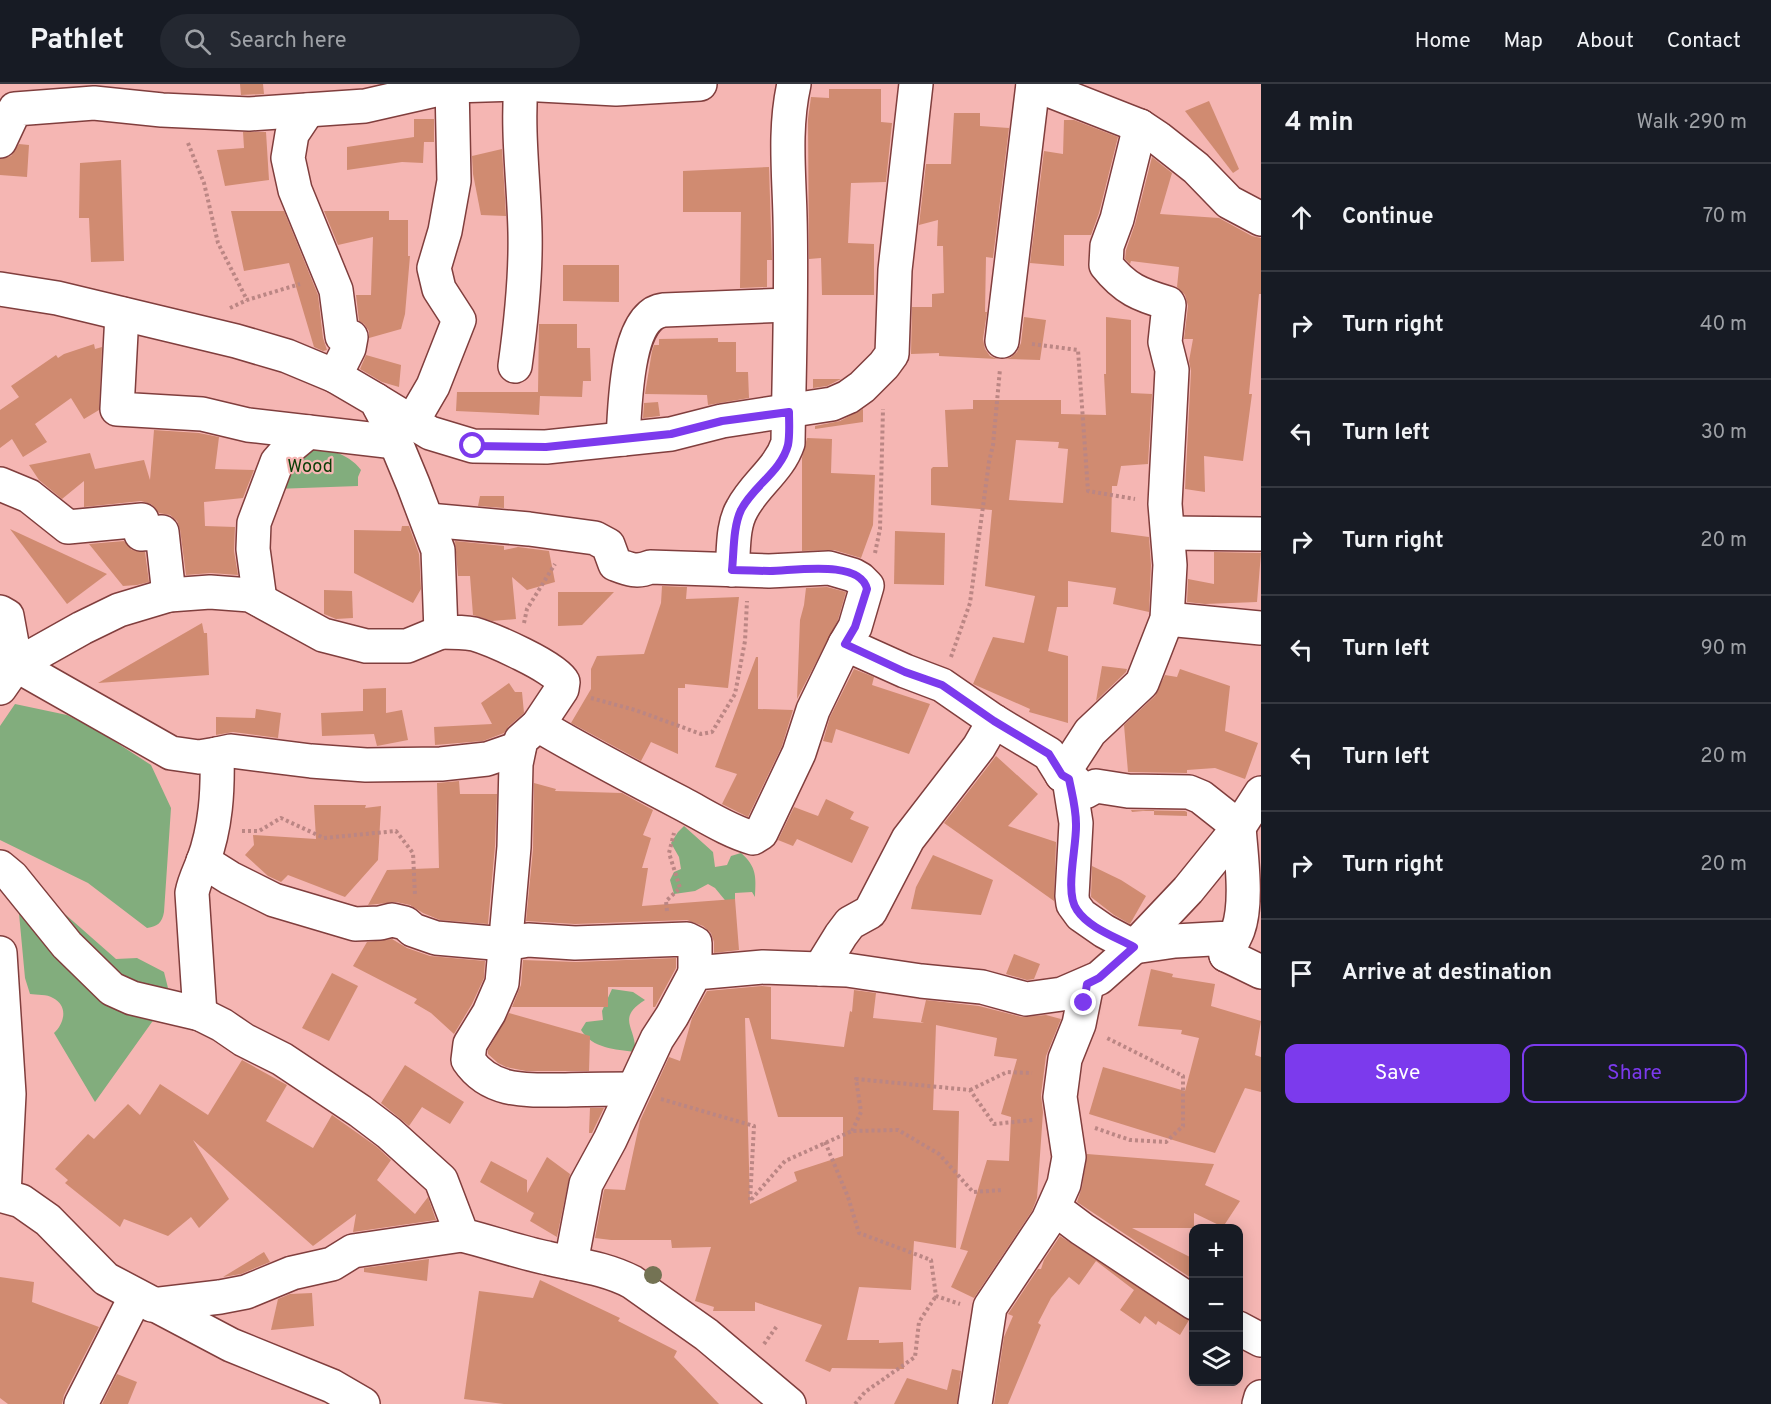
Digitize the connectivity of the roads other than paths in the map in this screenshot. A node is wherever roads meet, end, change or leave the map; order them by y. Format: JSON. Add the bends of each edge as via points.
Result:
{"nodes":[{"id":1,"x":40,"y":84,"type":"edge"},
{"id":2,"x":521,"y":84,"type":"edge"},
{"id":3,"x":700,"y":84,"type":"edge"},
{"id":4,"x":794,"y":84,"type":"edge"},
{"id":5,"x":916,"y":84,"type":"edge"},
{"id":6,"x":1033,"y":84,"type":"edge"},
{"id":7,"x":452,"y":85,"type":"edge"},
{"id":8,"x":297,"y":101,"type":"edge"},
{"id":9,"x":15,"y":109,"type":"junction"},
{"id":10,"x":1140,"y":126,"type":"junction"},
{"id":11,"x":0,"y":141,"type":"edge"},
{"id":12,"x":1261,"y":219,"type":"edge"},
{"id":13,"x":0,"y":289,"type":"edge"},
{"id":14,"x":789,"y":305,"type":"junction"},
{"id":15,"x":122,"y":314,"type":"junction"},
{"id":16,"x":1002,"y":340,"type":"road end"},
{"id":17,"x":514,"y":366,"type":"dead end"},
{"id":18,"x":335,"y":376,"type":"junction"},
{"id":19,"x":789,"y":412,"type":"junction"},
{"id":20,"x":308,"y":432,"type":"junction"},
{"id":21,"x":403,"y":432,"type":"junction"},
{"id":22,"x":623,"y":439,"type":"junction"},
{"id":23,"x":0,"y":484,"type":"edge"},
{"id":24,"x":1167,"y":518,"type":"junction"},
{"id":25,"x":428,"y":520,"type":"junction"},
{"id":26,"x":1261,"y":534,"type":"edge"},
{"id":27,"x":732,"y":570,"type":"junction"},
{"id":28,"x":169,"y":596,"type":"junction"},
{"id":29,"x":260,"y":600,"type":"junction"},
{"id":30,"x":0,"y":612,"type":"edge"},
{"id":31,"x":1167,"y":619,"type":"junction"},
{"id":32,"x":1261,"y":628,"type":"edge"},
{"id":33,"x":441,"y":632,"type":"junction"},
{"id":34,"x":845,"y":644,"type":"junction"},
{"id":35,"x":8,"y":676,"type":"edge"},
{"id":36,"x":994,"y":721,"type":"junction"},
{"id":37,"x":528,"y":737,"type":"junction"},
{"id":38,"x":217,"y":754,"type":"junction"},
{"id":39,"x":1065,"y":777,"type":"junction"},
{"id":40,"x":1261,"y":793,"type":"edge"},
{"id":41,"x":1239,"y":827,"type":"junction"},
{"id":42,"x":207,"y":847,"type":"junction"},
{"id":43,"x":0,"y":867,"type":"edge"},
{"id":44,"x":505,"y":944,"type":"junction"},
{"id":45,"x":1134,"y":947,"type":"junction"},
{"id":46,"x":0,"y":953,"type":"edge"},
{"id":47,"x":1226,"y":955,"type":"junction"},
{"id":48,"x":820,"y":969,"type":"junction"},
{"id":49,"x":1261,"y":972,"type":"edge"},
{"id":50,"x":695,"y":973,"type":"junction"},
{"id":51,"x":1087,"y":984,"type":"junction"},
{"id":52,"x":200,"y":1014,"type":"junction"},
{"id":53,"x":632,"y":1089,"type":"junction"},
{"id":54,"x":2,"y":1195,"type":"edge"},
{"id":55,"x":1054,"y":1208,"type":"junction"},
{"id":56,"x":462,"y":1235,"type":"junction"},
{"id":57,"x":571,"y":1263,"type":"junction"},
{"id":58,"x":1189,"y":1300,"type":"edge"},
{"id":59,"x":144,"y":1301,"type":"junction"},
{"id":60,"x":1243,"y":1330,"type":"edge"},
{"id":61,"x":1261,"y":1340,"type":"edge"},
{"id":62,"x":1261,"y":1397,"type":"edge"},
{"id":63,"x":81,"y":1404,"type":"edge"},
{"id":64,"x":363,"y":1404,"type":"edge"},
{"id":65,"x":789,"y":1404,"type":"edge"},
{"id":66,"x":975,"y":1404,"type":"edge"},
{"id":67,"x":1259,"y":1404,"type":"edge"}],
"edges":[{"from":1,"to":9,"type":"street","via":[[34,98]]},
{"from":2,"to":3,"type":"street","via":[[616,89]]},
{"from":2,"to":7,"type":"street"},
{"from":2,"to":17,"type":"street","via":[[525,234]]},
{"from":4,"to":14,"type":"street","via":[[787,136]]},
{"from":5,"to":19,"type":"street","via":[[895,270],[892,352],[862,387],[841,401]]},
{"from":6,"to":10,"type":"street"},
{"from":6,"to":16,"type":"street"},
{"from":7,"to":8,"type":"street","via":[[365,106]]},
{"from":7,"to":21,"type":"street","via":[[454,181],[434,268],[439,289],[459,321],[433,386]]},
{"from":8,"to":9,"type":"street","via":[[249,114],[94,103]]},
{"from":8,"to":18,"type":"street","via":[[288,158],[296,190],[336,290],[342,336],[350,340],[351,337],[349,348]]},
{"from":9,"to":11,"type":"street"},
{"from":10,"to":12,"type":"street","via":[[1196,168],[1229,202]]},
{"from":10,"to":24,"type":"street","via":[[1107,246],[1106,265],[1127,288],[1169,305],[1165,342],[1172,375]]},
{"from":13,"to":15,"type":"street"},
{"from":14,"to":19,"type":"street"},
{"from":14,"to":22,"type":"street","via":[[652,313],[641,328],[630,362]]},
{"from":15,"to":18,"type":"street","via":[[236,340]]},
{"from":15,"to":20,"type":"street","via":[[117,409],[202,414],[248,425]]},
{"from":18,"to":21,"type":"street","via":[[376,400],[386,418]]},
{"from":19,"to":22,"type":"street"},
{"from":19,"to":27,"type":"street","via":[[784,454],[738,517]]},
{"from":20,"to":21,"type":"street"},
{"from":20,"to":29,"type":"street","via":[[277,462],[254,523],[253,549]]},
{"from":21,"to":22,"type":"street","via":[[430,433],[473,446],[546,447]]},
{"from":21,"to":25,"type":"street"},
{"from":23,"to":28,"type":"street","via":[[29,496],[68,527],[142,520],[141,534],[162,532]]},
{"from":24,"to":26,"type":"street"},
{"from":24,"to":31,"type":"street"},
{"from":25,"to":27,"type":"street","via":[[529,528],[600,540],[608,545],[615,564],[634,571],[651,567]]},
{"from":25,"to":33,"type":"street","via":[[438,550]]},
{"from":27,"to":34,"type":"street","via":[[829,568],[860,579],[867,589]]},
{"from":28,"to":29,"type":"street","via":[[237,593]]},
{"from":28,"to":35,"type":"street","via":[[119,610]]},
{"from":29,"to":33,"type":"street","via":[[323,635],[366,646],[401,647]]},
{"from":30,"to":35,"type":"street","via":[[7,616]]},
{"from":31,"to":32,"type":"street"},
{"from":31,"to":39,"type":"street","via":[[1142,683],[1090,732]]},
{"from":33,"to":37,"type":"street","via":[[476,635],[543,664],[562,680],[562,689]]},
{"from":34,"to":36,"type":"street","via":[[942,685]]},
{"from":34,"to":37,"type":"street","via":[[813,710],[799,753],[761,833],[753,838],[578,749]]},
{"from":35,"to":38,"type":"street","via":[[171,753],[199,757]]},
{"from":36,"to":39,"type":"street","via":[[1049,754]]},
{"from":36,"to":48,"type":"street","via":[[979,747],[908,839],[870,912],[850,924]]},
{"from":37,"to":38,"type":"street","via":[[487,759],[441,764],[366,765],[231,751]]},
{"from":37,"to":44,"type":"street","via":[[516,764],[514,848]]},
{"from":38,"to":42,"type":"street","via":[[217,802]]},
{"from":39,"to":41,"type":"street","via":[[1085,792],[1096,786],[1195,793]]},
{"from":39,"to":45,"type":"street","via":[[1076,823],[1073,904],[1089,921]]},
{"from":40,"to":41,"type":"street"},
{"from":41,"to":45,"type":"street","via":[[1188,890]]},
{"from":41,"to":47,"type":"street","via":[[1241,915],[1239,929]]},
{"from":42,"to":44,"type":"street","via":[[230,878],[274,900],[332,919],[355,924],[392,920],[430,937]]},
{"from":42,"to":52,"type":"street","via":[[192,893]]},
{"from":43,"to":52,"type":"street","via":[[112,990]]},
{"from":44,"to":50,"type":"street","via":[[528,940],[575,943],[684,938],[695,943]]},
{"from":44,"to":53,"type":"street","via":[[500,990],[468,1048],[468,1060],[474,1069],[498,1085],[520,1090]]},
{"from":45,"to":47,"type":"street","via":[[1230,938]]},
{"from":45,"to":51,"type":"street"},
{"from":46,"to":54,"type":"street","via":[[9,1094]]},
{"from":47,"to":49,"type":"street"},
{"from":48,"to":50,"type":"street"},
{"from":48,"to":51,"type":"street","via":[[982,987],[1026,999],[1062,994]]},
{"from":50,"to":53,"type":"street"},
{"from":51,"to":55,"type":"street","via":[[1063,1073],[1060,1097],[1070,1157]]},
{"from":52,"to":56,"type":"street","via":[[282,1059],[388,1133],[441,1180]]},
{"from":53,"to":57,"type":"street","via":[[586,1184]]},
{"from":54,"to":59,"type":"street","via":[[21,1201],[48,1220],[106,1279]]},
{"from":55,"to":58,"type":"street"},
{"from":55,"to":66,"type":"street","via":[[996,1296],[989,1314]]},
{"from":56,"to":57,"type":"street"},
{"from":56,"to":59,"type":"street","via":[[353,1251],[332,1264],[292,1273],[220,1298]]},
{"from":57,"to":65,"type":"street","via":[[632,1282],[707,1335]]},
{"from":59,"to":63,"type":"street"},
{"from":59,"to":64,"type":"street","via":[[231,1345],[332,1386]]},
{"from":60,"to":61,"type":"street"},
{"from":62,"to":67,"type":"street"}]}
